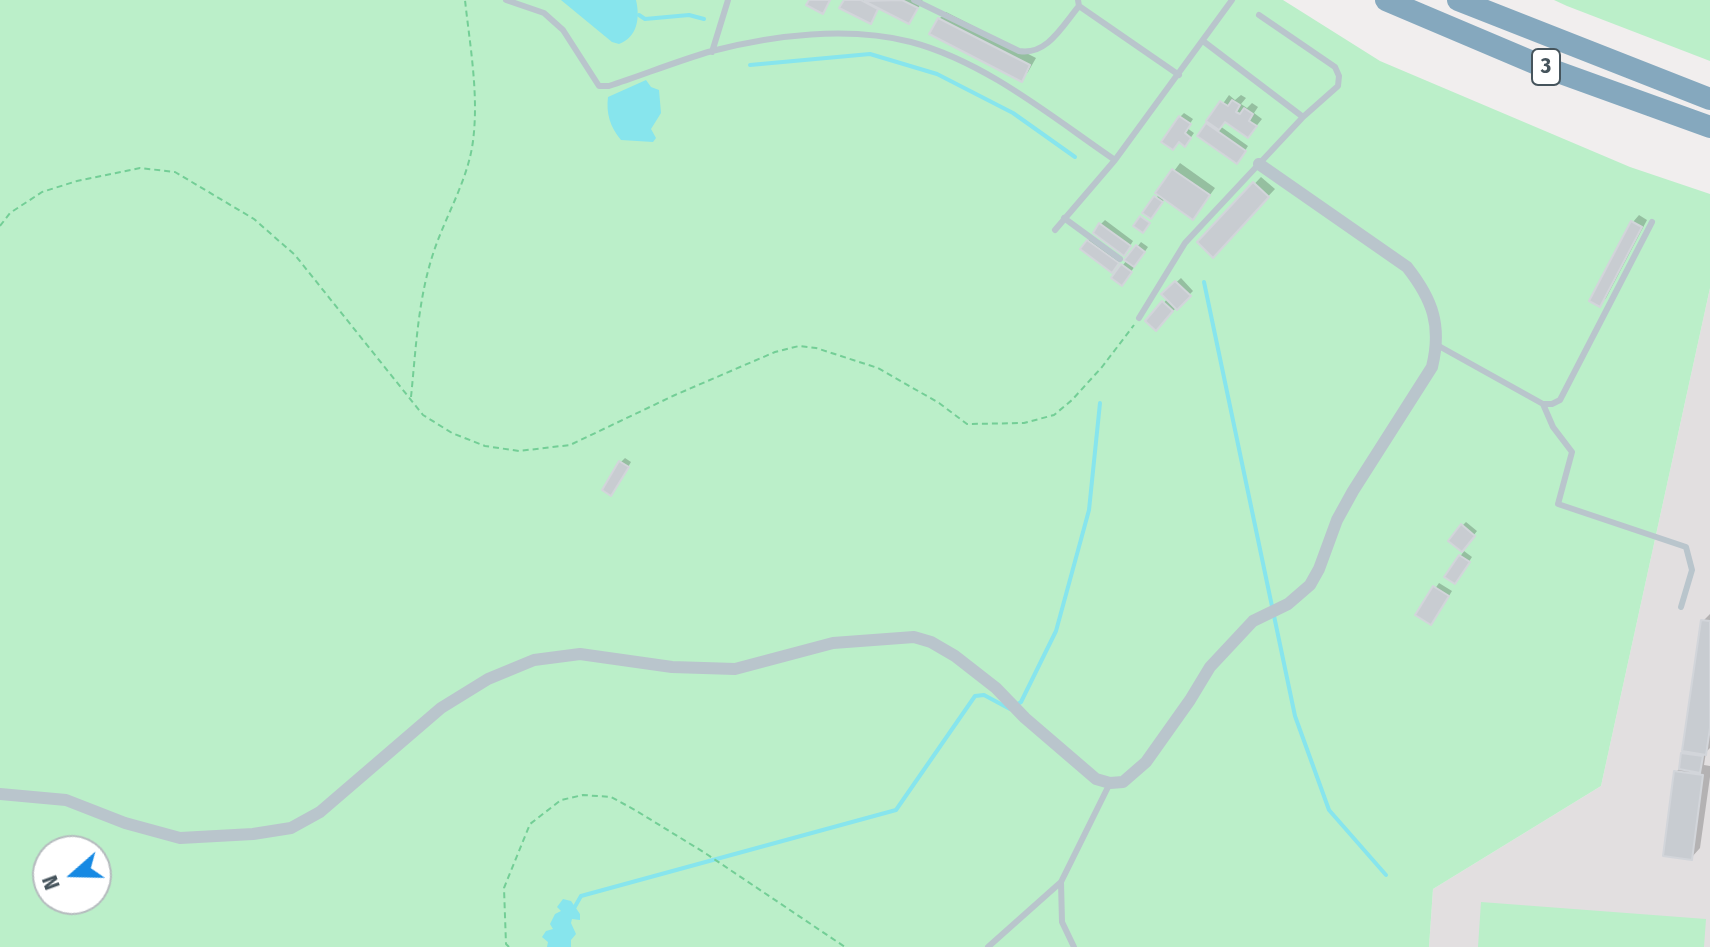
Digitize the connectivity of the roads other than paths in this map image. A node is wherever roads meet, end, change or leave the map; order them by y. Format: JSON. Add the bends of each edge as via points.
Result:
{"nodes":[{"id":1,"x":506,"y":0,"type":"edge"},
{"id":2,"x":728,"y":0,"type":"edge"},
{"id":3,"x":914,"y":0,"type":"edge"},
{"id":4,"x":937,"y":0,"type":"edge"},
{"id":5,"x":1232,"y":0,"type":"edge"},
{"id":6,"x":1386,"y":0,"type":"edge"},
{"id":7,"x":1458,"y":0,"type":"edge"},
{"id":8,"x":1078,"y":3,"type":"edge"},
{"id":9,"x":932,"y":8,"type":"junction"},
{"id":10,"x":1259,"y":15,"type":"dead end"},
{"id":11,"x":1203,"y":41,"type":"junction"},
{"id":12,"x":712,"y":52,"type":"junction"},
{"id":13,"x":1179,"y":75,"type":"junction"},
{"id":14,"x":1710,"y":99,"type":"edge"},
{"id":15,"x":1303,"y":117,"type":"junction"},
{"id":16,"x":1710,"y":127,"type":"edge"},
{"id":17,"x":1115,"y":160,"type":"junction"},
{"id":18,"x":1259,"y":164,"type":"junction"},
{"id":19,"x":1064,"y":218,"type":"junction"},
{"id":20,"x":1652,"y":222,"type":"dead end"},
{"id":21,"x":1055,"y":230,"type":"dead end"},
{"id":22,"x":1120,"y":259,"type":"dead end"},
{"id":23,"x":1139,"y":318,"type":"road end"},
{"id":24,"x":1437,"y":345,"type":"junction"},
{"id":25,"x":1543,"y":404,"type":"junction"},
{"id":26,"x":1681,"y":607,"type":"dead end"},
{"id":27,"x":1110,"y":783,"type":"junction"},
{"id":28,"x":0,"y":794,"type":"edge"},
{"id":29,"x":1061,"y":882,"type":"junction"},
{"id":30,"x":988,"y":947,"type":"edge"},
{"id":31,"x":1074,"y":947,"type":"edge"}],
"edges":[{"from":1,"to":12,"type":"lane","via":[[553,21],[599,86]]},
{"from":2,"to":12,"type":"lane"},
{"from":3,"to":9,"type":"lane"},
{"from":4,"to":9,"type":"lane"},
{"from":5,"to":11,"type":"lane"},
{"from":6,"to":16,"type":"highway","number":"3","via":[[1544,67]]},
{"from":7,"to":14,"type":"highway","number":"3"},
{"from":8,"to":9,"type":"lane","via":[[1047,44],[1028,52]]},
{"from":8,"to":13,"type":"lane"},
{"from":10,"to":15,"type":"lane","via":[[1335,67],[1339,76],[1338,86]]},
{"from":11,"to":13,"type":"lane"},
{"from":11,"to":15,"type":"lane"},
{"from":12,"to":17,"type":"lane","via":[[823,34],[913,43],[1015,92]]},
{"from":13,"to":17,"type":"lane"},
{"from":15,"to":18,"type":"lane"},
{"from":17,"to":19,"type":"lane"},
{"from":18,"to":23,"type":"lane","via":[[1185,243]]},
{"from":18,"to":24,"type":"street","via":[[1407,267],[1425,290]]},
{"from":19,"to":21,"type":"lane"},
{"from":19,"to":22,"type":"lane"},
{"from":20,"to":25,"type":"lane","via":[[1560,400]]},
{"from":24,"to":25,"type":"lane"},
{"from":24,"to":27,"type":"street","via":[[1432,367],[1337,520],[1310,585],[1288,604],[1253,621],[1210,667],[1146,762],[1123,782]]},
{"from":25,"to":26,"type":"lane","via":[[1572,452],[1558,504],[1686,547],[1692,570]]},
{"from":27,"to":28,"type":"street","via":[[1096,779],[955,656],[914,637],[833,643],[735,669],[672,667],[580,654],[534,660],[488,679],[441,708],[320,812],[291,828],[180,838],[66,800]]},
{"from":27,"to":29,"type":"lane"},
{"from":29,"to":30,"type":"lane"},
{"from":29,"to":31,"type":"lane","via":[[1062,922]]}]}
